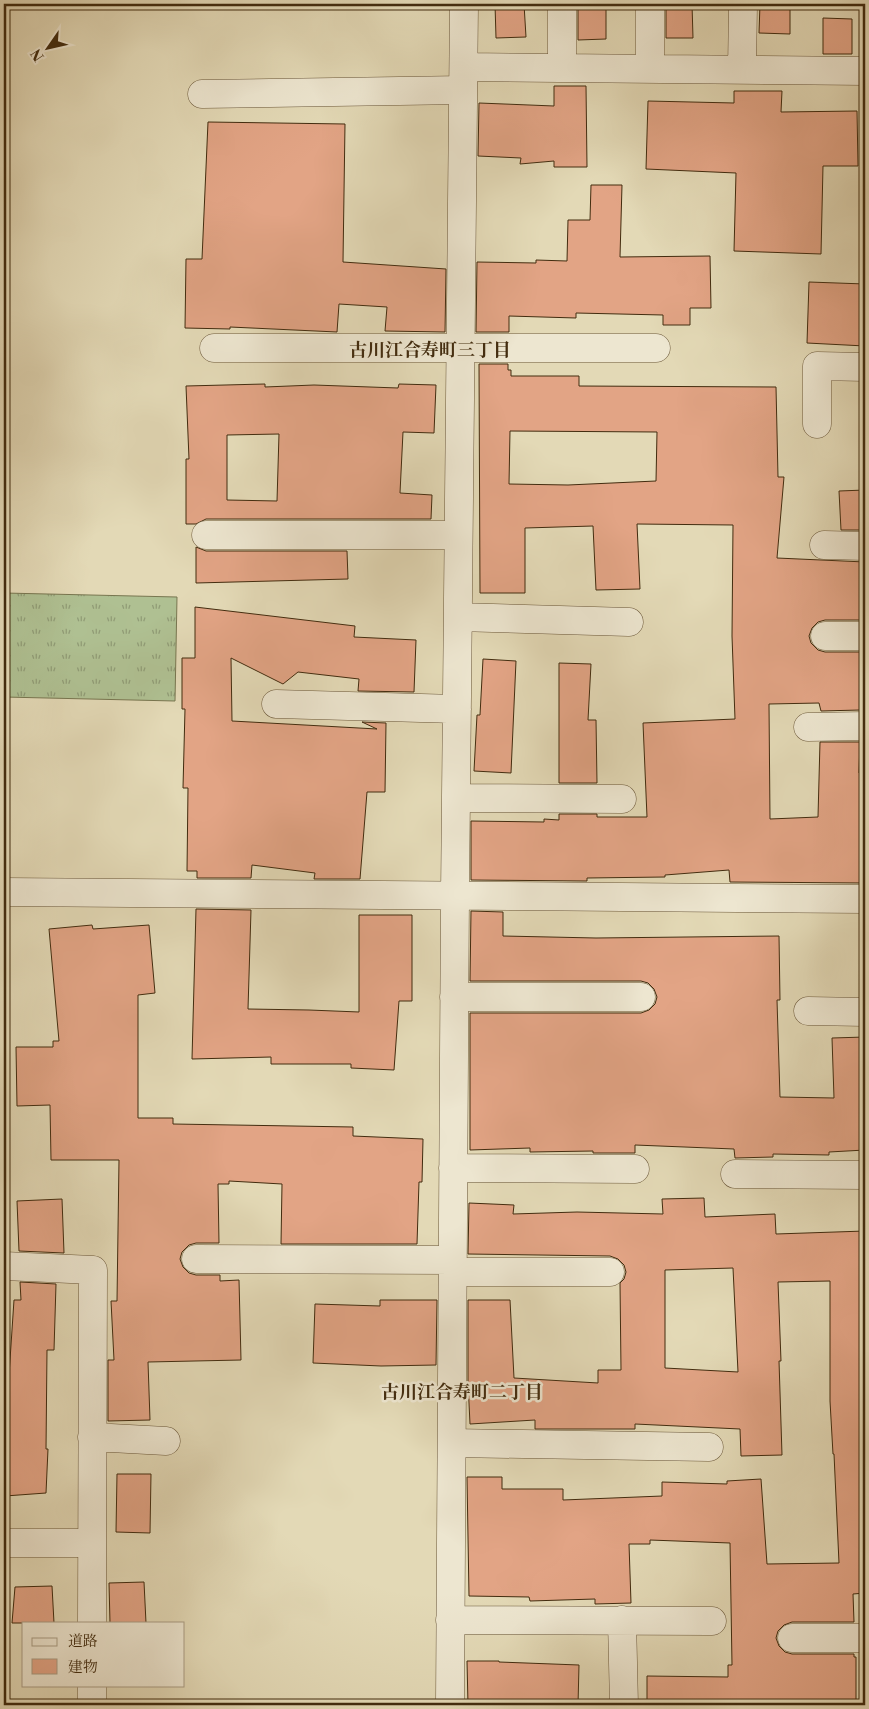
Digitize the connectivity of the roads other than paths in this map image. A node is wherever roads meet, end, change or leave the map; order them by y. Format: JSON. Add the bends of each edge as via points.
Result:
{"nodes":[{"id":1,"x":464,"y":4,"type":"edge"},
{"id":2,"x":562,"y":4,"type":"edge"},
{"id":3,"x":650,"y":4,"type":"edge"},
{"id":4,"x":743,"y":4,"type":"edge"},
{"id":5,"x":562,"y":68,"type":"junction"},
{"id":6,"x":650,"y":69,"type":"junction"},
{"id":7,"x":742,"y":70,"type":"junction"},
{"id":8,"x":865,"y":71,"type":"edge"},
{"id":9,"x":464,"y":79,"type":"junction"},
{"id":10,"x":202,"y":94,"type":"dead end"},
{"id":11,"x":214,"y":348,"type":"dead end"},
{"id":12,"x":460,"y":348,"type":"junction"},
{"id":13,"x":656,"y":348,"type":"dead end"},
{"id":14,"x":865,"y":367,"type":"edge"},
{"id":15,"x":817,"y":424,"type":"dead end"},
{"id":16,"x":206,"y":534,"type":"dead end"},
{"id":17,"x":458,"y":535,"type":"junction"},
{"id":18,"x":824,"y":545,"type":"dead end"},
{"id":19,"x":865,"y":546,"type":"edge"},
{"id":20,"x":458,"y":617,"type":"junction"},
{"id":21,"x":629,"y":622,"type":"dead end"},
{"id":22,"x":825,"y":636,"type":"dead end"},
{"id":23,"x":865,"y":636,"type":"edge"},
{"id":24,"x":276,"y":704,"type":"dead end"},
{"id":25,"x":457,"y":709,"type":"junction"},
{"id":26,"x":808,"y":726,"type":"dead end"},
{"id":27,"x":865,"y":726,"type":"edge"},
{"id":28,"x":456,"y":798,"type":"junction"},
{"id":29,"x":622,"y":800,"type":"dead end"},
{"id":30,"x":4,"y":892,"type":"edge"},
{"id":31,"x":455,"y":895,"type":"junction"},
{"id":32,"x":865,"y":899,"type":"edge"},
{"id":33,"x":454,"y":997,"type":"junction"},
{"id":34,"x":642,"y":997,"type":"dead end"},
{"id":35,"x":808,"y":1011,"type":"dead end"},
{"id":36,"x":865,"y":1012,"type":"edge"},
{"id":37,"x":454,"y":1168,"type":"junction"},
{"id":38,"x":635,"y":1169,"type":"dead end"},
{"id":39,"x":735,"y":1174,"type":"dead end"},
{"id":40,"x":865,"y":1175,"type":"edge"},
{"id":41,"x":196,"y":1259,"type":"dead end"},
{"id":42,"x":4,"y":1266,"type":"edge"},
{"id":43,"x":453,"y":1266,"type":"junction"},
{"id":44,"x":610,"y":1272,"type":"dead end"},
{"id":45,"x":92,"y":1437,"type":"junction"},
{"id":46,"x":166,"y":1441,"type":"dead end"},
{"id":47,"x":452,"y":1442,"type":"junction"},
{"id":48,"x":709,"y":1446,"type":"dead end"},
{"id":49,"x":4,"y":1543,"type":"edge"},
{"id":50,"x":92,"y":1543,"type":"junction"},
{"id":51,"x":450,"y":1620,"type":"junction"},
{"id":52,"x":622,"y":1620,"type":"junction"},
{"id":53,"x":712,"y":1621,"type":"dead end"},
{"id":54,"x":92,"y":1622,"type":"edge"},
{"id":55,"x":792,"y":1638,"type":"dead end"},
{"id":56,"x":865,"y":1638,"type":"edge"},
{"id":57,"x":92,"y":1686,"type":"edge"},
{"id":58,"x":92,"y":1705,"type":"edge"},
{"id":59,"x":450,"y":1705,"type":"edge"},
{"id":60,"x":624,"y":1705,"type":"edge"}],
"edges":[{"from":1,"to":9,"type":"street"},
{"from":2,"to":5,"type":"street"},
{"from":3,"to":6,"type":"street"},
{"from":4,"to":7,"type":"street"},
{"from":5,"to":6,"type":"street"},
{"from":5,"to":9,"type":"street"},
{"from":6,"to":7,"type":"street"},
{"from":7,"to":8,"type":"street"},
{"from":9,"to":10,"type":"street"},
{"from":9,"to":12,"type":"street"},
{"from":11,"to":12,"type":"street"},
{"from":12,"to":13,"type":"street"},
{"from":12,"to":17,"type":"street"},
{"from":14,"to":15,"type":"street","via":[[817,366]]},
{"from":16,"to":17,"type":"street"},
{"from":17,"to":20,"type":"street"},
{"from":18,"to":19,"type":"street"},
{"from":20,"to":21,"type":"street"},
{"from":20,"to":25,"type":"street"},
{"from":22,"to":23,"type":"street"},
{"from":24,"to":25,"type":"street"},
{"from":25,"to":28,"type":"street"},
{"from":26,"to":27,"type":"street"},
{"from":28,"to":29,"type":"street"},
{"from":28,"to":31,"type":"street"},
{"from":30,"to":31,"type":"street"},
{"from":31,"to":32,"type":"street"},
{"from":31,"to":33,"type":"street"},
{"from":33,"to":34,"type":"street"},
{"from":33,"to":37,"type":"street"},
{"from":35,"to":36,"type":"street"},
{"from":37,"to":38,"type":"street"},
{"from":37,"to":43,"type":"street"},
{"from":39,"to":40,"type":"street"},
{"from":41,"to":43,"type":"street"},
{"from":42,"to":45,"type":"street","via":[[93,1270]]},
{"from":43,"to":44,"type":"street"},
{"from":43,"to":47,"type":"street"},
{"from":45,"to":46,"type":"street"},
{"from":45,"to":50,"type":"street"},
{"from":47,"to":48,"type":"street"},
{"from":47,"to":51,"type":"street"},
{"from":49,"to":50,"type":"street"},
{"from":50,"to":54,"type":"street"},
{"from":51,"to":52,"type":"street"},
{"from":51,"to":59,"type":"street"},
{"from":52,"to":53,"type":"street"},
{"from":52,"to":60,"type":"street"},
{"from":55,"to":56,"type":"street"},
{"from":57,"to":58,"type":"street"}]}
